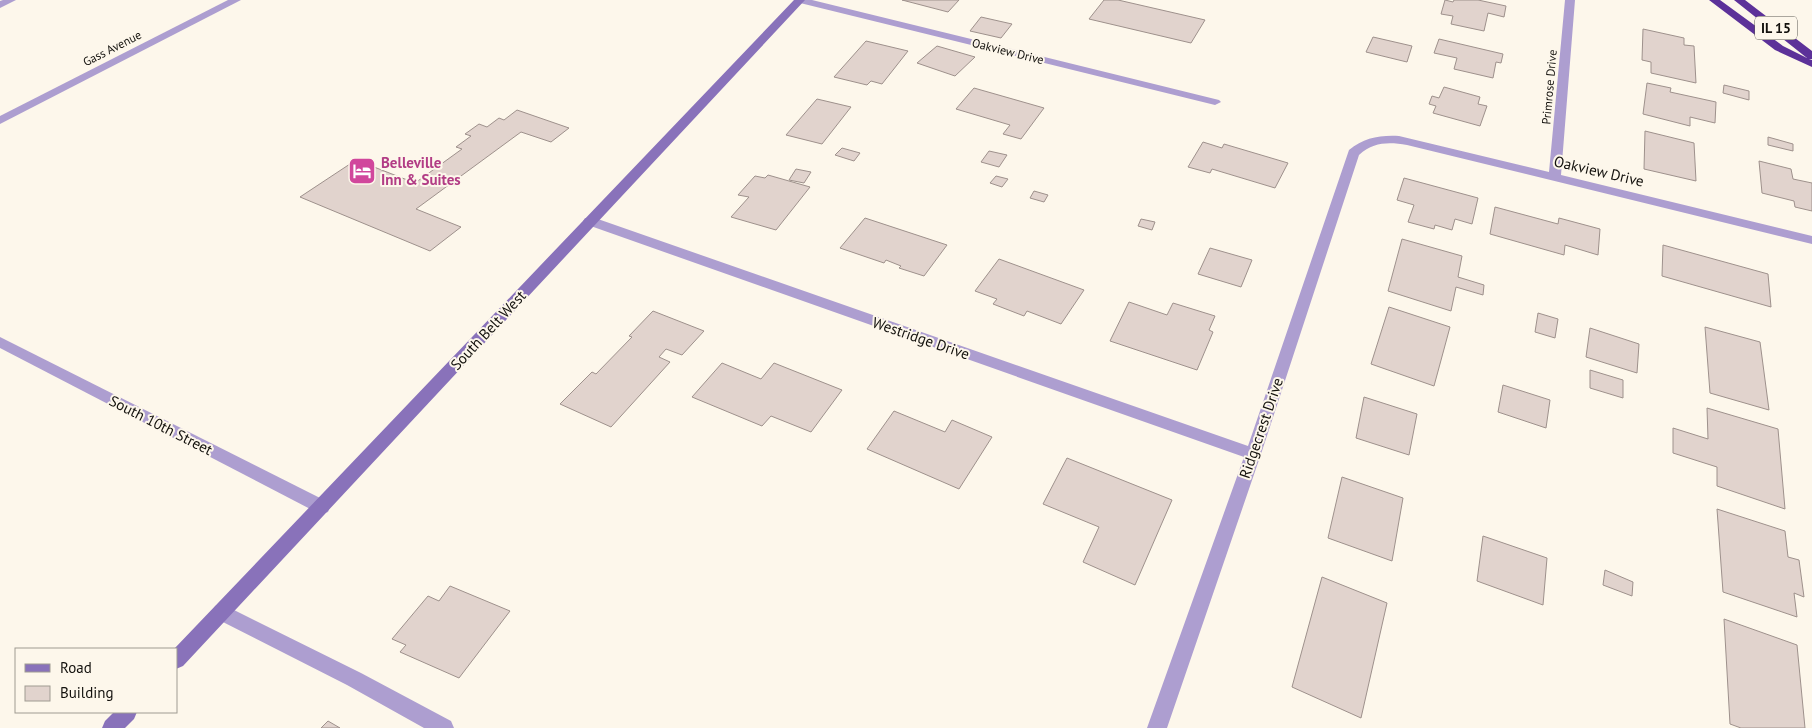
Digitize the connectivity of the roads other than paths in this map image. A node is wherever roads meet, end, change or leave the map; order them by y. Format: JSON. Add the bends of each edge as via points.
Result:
{"nodes":[{"id":1,"x":10,"y":0,"type":"edge"},
{"id":2,"x":236,"y":0,"type":"edge"},
{"id":3,"x":800,"y":0,"type":"edge"},
{"id":4,"x":1570,"y":0,"type":"edge"},
{"id":5,"x":1714,"y":0,"type":"edge"},
{"id":6,"x":1740,"y":0,"type":"edge"},
{"id":7,"x":0,"y":5,"type":"edge"},
{"id":8,"x":1812,"y":56,"type":"edge"},
{"id":9,"x":1812,"y":64,"type":"edge"},
{"id":10,"x":1215,"y":102,"type":"dead end"},
{"id":11,"x":0,"y":121,"type":"edge"},
{"id":12,"x":1377,"y":139,"type":"joint"},
{"id":13,"x":1555,"y":177,"type":"junction"},
{"id":14,"x":590,"y":221,"type":"junction"},
{"id":15,"x":1812,"y":240,"type":"edge"},
{"id":16,"x":0,"y":342,"type":"edge"},
{"id":17,"x":1253,"y":454,"type":"junction"},
{"id":18,"x":322,"y":507,"type":"junction"},
{"id":19,"x":222,"y":612,"type":"junction"},
{"id":20,"x":178,"y":658,"type":"edge"},
{"id":21,"x":126,"y":713,"type":"edge"},
{"id":22,"x":112,"y":728,"type":"edge"},
{"id":23,"x":444,"y":728,"type":"edge"},
{"id":24,"x":1157,"y":728,"type":"edge"}],
"edges":[{"from":1,"to":7,"type":"street"},
{"from":2,"to":11,"type":"street","name":"Gass Avenue"},
{"from":3,"to":10,"type":"street","name":"Oakview Drive"},
{"from":3,"to":14,"type":"main road","name":"South Belt West"},
{"from":4,"to":13,"type":"street","name":"Primrose Drive"},
{"from":5,"to":9,"type":"highway","via":[[1779,48]]},
{"from":6,"to":8,"type":"highway","number":"IL 15"},
{"from":12,"to":13,"type":"street","name":"Oakview Drive","via":[[1407,142]]},
{"from":12,"to":17,"type":"street","name":"Ridgecrest Drive","via":[[1363,144],[1353,153]]},
{"from":13,"to":15,"type":"street","name":"Oakview Drive"},
{"from":14,"to":17,"type":"street","name":"Westridge Drive"},
{"from":14,"to":18,"type":"main road","name":"South Belt West"},
{"from":16,"to":18,"type":"street","name":"South 10th Street"},
{"from":17,"to":24,"type":"street","name":"Ridgecrest Drive"},
{"from":18,"to":19,"type":"main road","name":"South Belt West"},
{"from":19,"to":20,"type":"main road","name":"South Belt West"},
{"from":19,"to":23,"type":"street","via":[[354,678]]},
{"from":21,"to":22,"type":"main road"}]}
